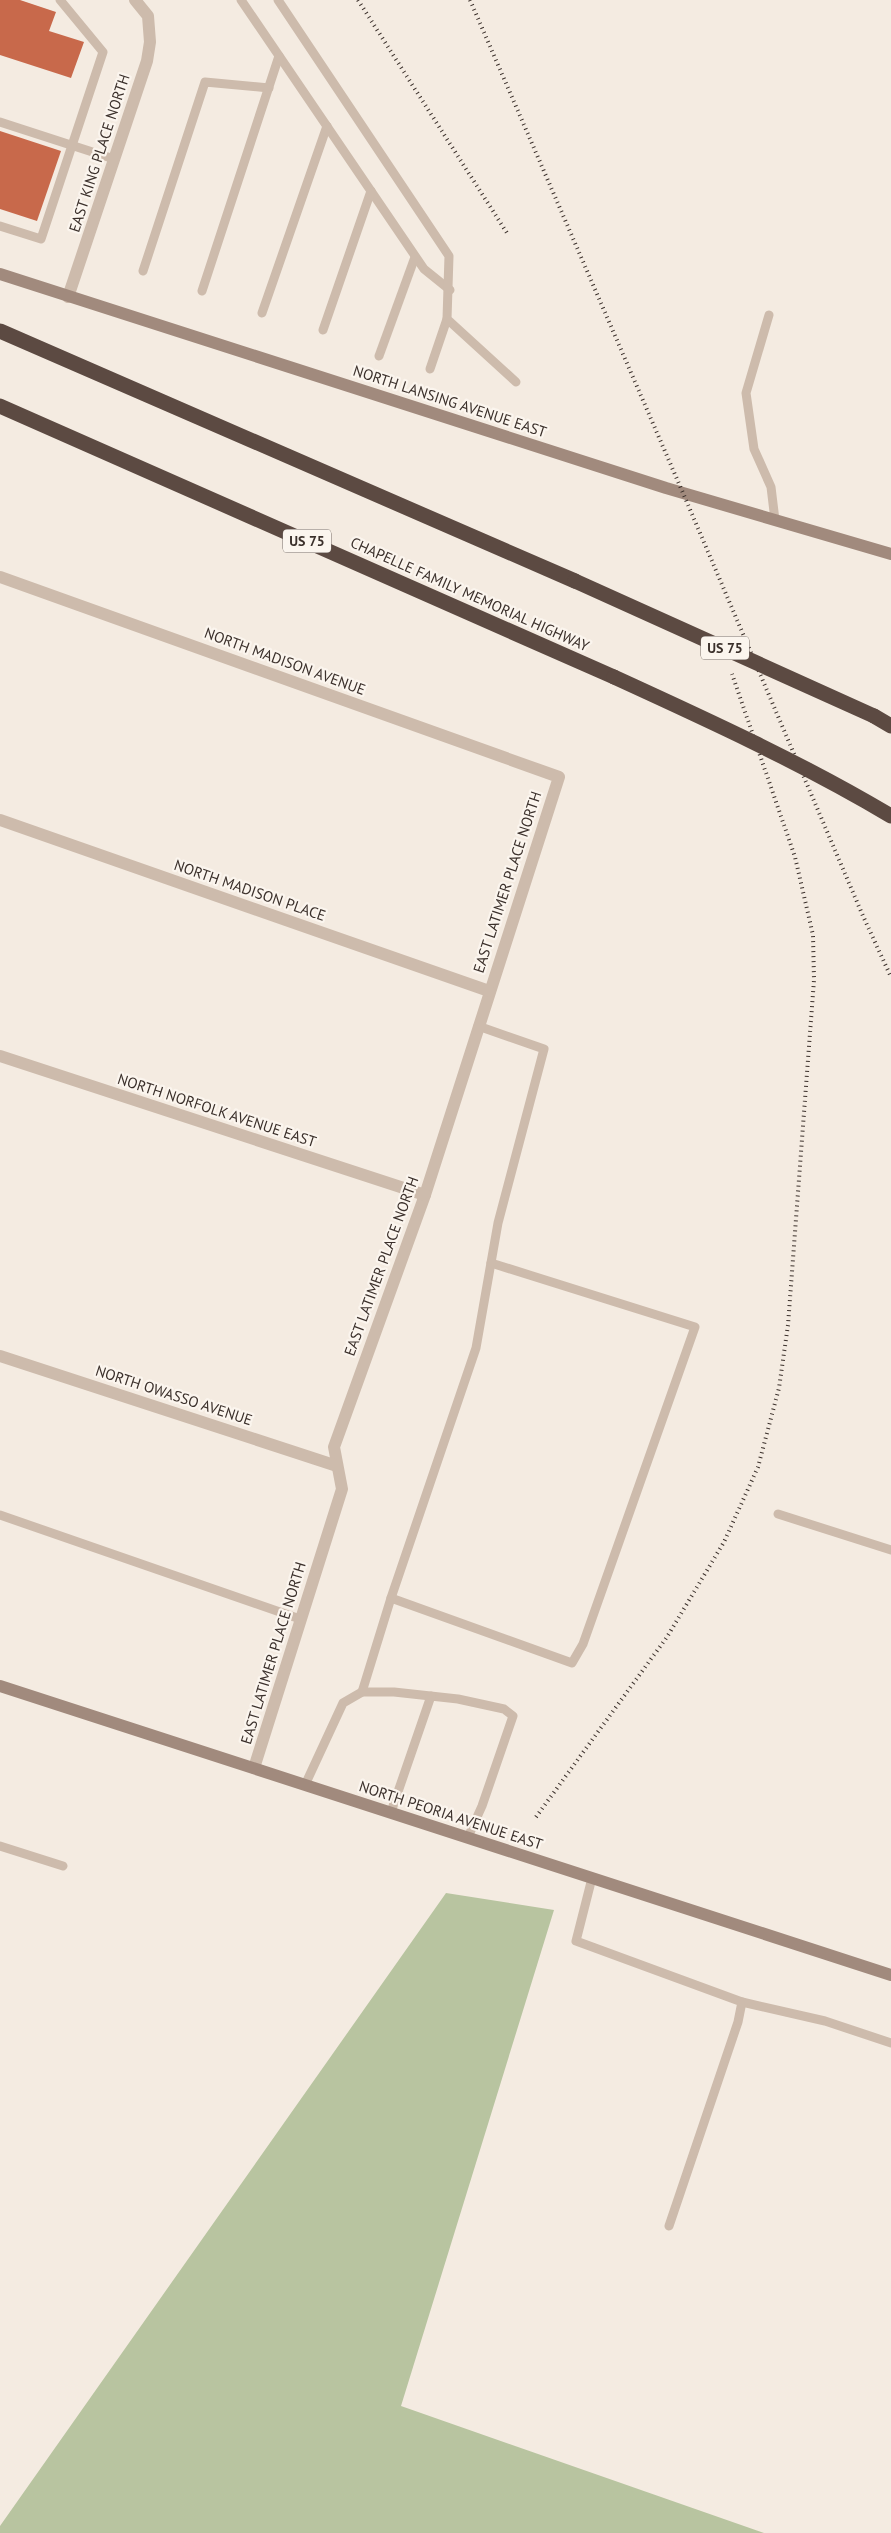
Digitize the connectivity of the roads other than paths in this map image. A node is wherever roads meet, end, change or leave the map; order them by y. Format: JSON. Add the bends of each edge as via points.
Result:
{"nodes":[{"id":1,"x":60,"y":0,"type":"edge"},
{"id":2,"x":135,"y":0,"type":"edge"},
{"id":3,"x":241,"y":0,"type":"edge"},
{"id":4,"x":278,"y":0,"type":"edge"},
{"id":5,"x":279,"y":56,"type":"junction"},
{"id":6,"x":269,"y":88,"type":"junction"},
{"id":7,"x":0,"y":122,"type":"edge"},
{"id":8,"x":327,"y":126,"type":"junction"},
{"id":9,"x":72,"y":146,"type":"junction"},
{"id":10,"x":114,"y":159,"type":"junction"},
{"id":11,"x":371,"y":192,"type":"junction"},
{"id":12,"x":0,"y":226,"type":"edge"},
{"id":13,"x":415,"y":257,"type":"junction"},
{"id":14,"x":142,"y":271,"type":"dead end"},
{"id":15,"x":0,"y":274,"type":"edge"},
{"id":16,"x":450,"y":290,"type":"junction"},
{"id":17,"x":202,"y":291,"type":"dead end"},
{"id":18,"x":68,"y":297,"type":"junction"},
{"id":19,"x":262,"y":313,"type":"dead end"},
{"id":20,"x":769,"y":315,"type":"dead end"},
{"id":21,"x":447,"y":319,"type":"junction"},
{"id":22,"x":323,"y":330,"type":"dead end"},
{"id":23,"x":0,"y":331,"type":"edge"},
{"id":24,"x":379,"y":356,"type":"dead end"},
{"id":25,"x":430,"y":369,"type":"dead end"},
{"id":26,"x":516,"y":382,"type":"dead end"},
{"id":27,"x":0,"y":406,"type":"edge"},
{"id":28,"x":775,"y":520,"type":"junction"},
{"id":29,"x":891,"y":554,"type":"edge"},
{"id":30,"x":0,"y":577,"type":"edge"},
{"id":31,"x":891,"y":726,"type":"edge"},
{"id":32,"x":559,"y":777,"type":"joint"},
{"id":33,"x":891,"y":816,"type":"edge"},
{"id":34,"x":0,"y":820,"type":"edge"},
{"id":35,"x":489,"y":991,"type":"junction"},
{"id":36,"x":478,"y":1026,"type":"junction"},
{"id":37,"x":0,"y":1056,"type":"edge"},
{"id":38,"x":425,"y":1195,"type":"junction"},
{"id":39,"x":491,"y":1263,"type":"junction"},
{"id":40,"x":0,"y":1356,"type":"edge"},
{"id":41,"x":337,"y":1466,"type":"junction"},
{"id":42,"x":778,"y":1514,"type":"dead end"},
{"id":43,"x":0,"y":1515,"type":"edge"},
{"id":44,"x":891,"y":1550,"type":"edge"},
{"id":45,"x":391,"y":1598,"type":"junction"},
{"id":46,"x":300,"y":1619,"type":"junction"},
{"id":47,"x":0,"y":1686,"type":"edge"},
{"id":48,"x":362,"y":1692,"type":"junction"},
{"id":49,"x":431,"y":1696,"type":"junction"},
{"id":50,"x":254,"y":1768,"type":"junction"},
{"id":51,"x":305,"y":1785,"type":"junction"},
{"id":52,"x":390,"y":1812,"type":"junction"},
{"id":53,"x":468,"y":1838,"type":"junction"},
{"id":54,"x":0,"y":1846,"type":"edge"},
{"id":55,"x":63,"y":1866,"type":"dead end"},
{"id":56,"x":592,"y":1878,"type":"junction"},
{"id":57,"x":890,"y":1973,"type":"edge"},
{"id":58,"x":742,"y":2002,"type":"junction"},
{"id":59,"x":891,"y":2043,"type":"edge"},
{"id":60,"x":669,"y":2226,"type":"dead end"}],
"edges":[{"from":1,"to":9,"type":"lane","via":[[103,52]]},
{"from":2,"to":10,"type":"street","name":"EAST KING PLACE NORTH","via":[[148,16],[150,42],[147,61]]},
{"from":3,"to":5,"type":"lane"},
{"from":4,"to":16,"type":"lane","via":[[449,256]]},
{"from":5,"to":6,"type":"lane"},
{"from":5,"to":8,"type":"lane"},
{"from":6,"to":14,"type":"lane","via":[[204,82]]},
{"from":6,"to":17,"type":"lane"},
{"from":7,"to":9,"type":"lane"},
{"from":8,"to":11,"type":"lane"},
{"from":8,"to":19,"type":"lane"},
{"from":9,"to":10,"type":"lane"},
{"from":9,"to":12,"type":"lane","via":[[41,239]]},
{"from":10,"to":18,"type":"street","name":"EAST KING PLACE NORTH"},
{"from":11,"to":13,"type":"lane"},
{"from":11,"to":22,"type":"lane"},
{"from":13,"to":16,"type":"lane","via":[[424,269]]},
{"from":13,"to":24,"type":"lane"},
{"from":15,"to":18,"type":"main road","name":"NORTH LANSING AVENUE EAST"},
{"from":16,"to":21,"type":"lane"},
{"from":18,"to":28,"type":"main road","name":"NORTH LANSING AVENUE EAST"},
{"from":20,"to":28,"type":"lane","via":[[746,393],[754,449],[771,487]]},
{"from":21,"to":25,"type":"lane"},
{"from":21,"to":26,"type":"lane"},
{"from":23,"to":31,"type":"highway","number":"US 75","bridge":true,"via":[[575,581]]},
{"from":27,"to":33,"type":"highway","name":"CHAPELLE FAMILY MEMORIAL HIGHWAY","number":"US 75","bridge":true,"via":[[614,676],[742,735]]},
{"from":28,"to":29,"type":"main road","name":"NORTH LANSING AVENUE EAST"},
{"from":30,"to":32,"type":"street","name":"NORTH MADISON AVENUE"},
{"from":32,"to":35,"type":"street","name":"EAST LATIMER PLACE NORTH"},
{"from":34,"to":35,"type":"street","name":"NORTH MADISON PLACE"},
{"from":35,"to":36,"type":"street","name":"EAST LATIMER PLACE NORTH"},
{"from":36,"to":38,"type":"street","name":"EAST LATIMER PLACE NORTH"},
{"from":36,"to":39,"type":"lane","via":[[544,1049],[498,1223]]},
{"from":37,"to":38,"type":"street","name":"NORTH NORFOLK AVENUE EAST"},
{"from":38,"to":41,"type":"street","name":"EAST LATIMER PLACE NORTH","via":[[334,1447]]},
{"from":39,"to":45,"type":"lane","via":[[476,1348]]},
{"from":39,"to":45,"type":"lane","via":[[695,1327],[583,1644],[572,1662]]},
{"from":40,"to":41,"type":"street","name":"NORTH OWASSO AVENUE"},
{"from":41,"to":46,"type":"street","name":"EAST LATIMER PLACE NORTH","via":[[342,1488]]},
{"from":42,"to":44,"type":"lane"},
{"from":43,"to":46,"type":"lane"},
{"from":45,"to":48,"type":"lane"},
{"from":46,"to":50,"type":"street","name":"EAST LATIMER PLACE NORTH"},
{"from":47,"to":50,"type":"main road","name":"NORTH PEORIA AVENUE EAST"},
{"from":48,"to":49,"type":"lane"},
{"from":48,"to":51,"type":"lane","via":[[343,1704]]},
{"from":49,"to":52,"type":"lane"},
{"from":49,"to":53,"type":"lane","via":[[504,1709],[514,1716]]},
{"from":50,"to":51,"type":"main road","name":"NORTH PEORIA AVENUE EAST"},
{"from":51,"to":52,"type":"main road","name":"NORTH PEORIA AVENUE EAST"},
{"from":52,"to":53,"type":"main road","name":"NORTH PEORIA AVENUE EAST"},
{"from":53,"to":56,"type":"main road","name":"NORTH PEORIA AVENUE EAST"},
{"from":54,"to":55,"type":"lane"},
{"from":56,"to":57,"type":"main road","name":"NORTH PEORIA AVENUE EAST"},
{"from":56,"to":58,"type":"lane","via":[[576,1941]]},
{"from":58,"to":59,"type":"lane","via":[[825,2021]]},
{"from":58,"to":60,"type":"lane"}]}
